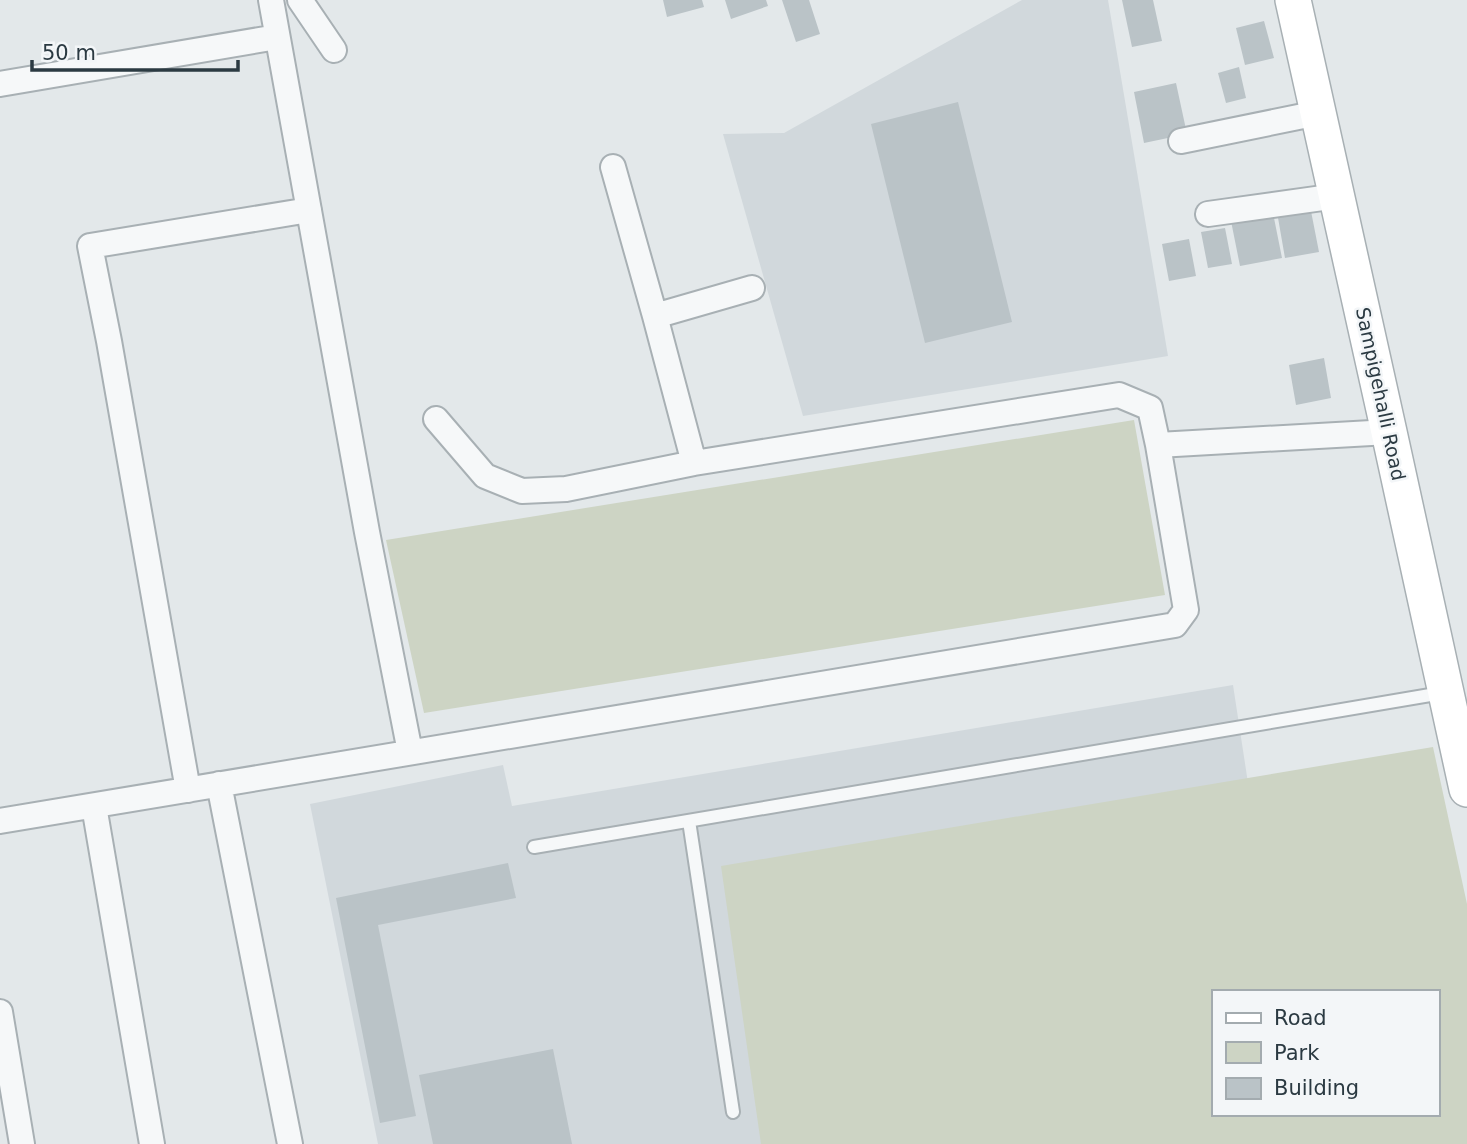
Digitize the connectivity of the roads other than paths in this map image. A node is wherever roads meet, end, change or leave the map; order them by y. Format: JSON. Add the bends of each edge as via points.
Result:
{"nodes":[{"id":1,"x":271,"y":0,"type":"edge"},
{"id":2,"x":300,"y":0,"type":"edge"},
{"id":3,"x":1293,"y":0,"type":"edge"},
{"id":4,"x":277,"y":37,"type":"junction"},
{"id":5,"x":334,"y":50,"type":"dead end"},
{"id":6,"x":0,"y":84,"type":"edge"},
{"id":7,"x":1318,"y":113,"type":"junction"},
{"id":8,"x":1181,"y":141,"type":"dead end"},
{"id":9,"x":613,"y":167,"type":"dead end"},
{"id":10,"x":1337,"y":196,"type":"junction"},
{"id":11,"x":309,"y":210,"type":"junction"},
{"id":12,"x":1208,"y":214,"type":"dead end"},
{"id":13,"x":752,"y":288,"type":"dead end"},
{"id":14,"x":655,"y":316,"type":"junction"},
{"id":15,"x":436,"y":419,"type":"dead end"},
{"id":16,"x":1389,"y":432,"type":"junction"},
{"id":17,"x":1158,"y":445,"type":"junction"},
{"id":18,"x":694,"y":463,"type":"junction"},
{"id":19,"x":1446,"y":692,"type":"junction"},
{"id":20,"x":410,"y":752,"type":"junction"},
{"id":21,"x":219,"y":784,"type":"junction"},
{"id":22,"x":1467,"y":789,"type":"edge"},
{"id":23,"x":188,"y":790,"type":"junction"},
{"id":24,"x":94,"y":806,"type":"junction"},
{"id":25,"x":0,"y":821,"type":"edge"},
{"id":26,"x":689,"y":821,"type":"junction"},
{"id":27,"x":534,"y":847,"type":"dead end"},
{"id":28,"x":0,"y":1012,"type":"edge"},
{"id":29,"x":733,"y":1112,"type":"dead end"},
{"id":30,"x":22,"y":1144,"type":"edge"},
{"id":31,"x":152,"y":1144,"type":"edge"},
{"id":32,"x":290,"y":1144,"type":"edge"}],
"edges":[{"from":1,"to":4,"type":"street"},
{"from":2,"to":5,"type":"street"},
{"from":3,"to":7,"type":"street","name":"Sampigehalli Road"},
{"from":4,"to":6,"type":"street"},
{"from":4,"to":11,"type":"street"},
{"from":7,"to":8,"type":"street"},
{"from":7,"to":10,"type":"street","name":"Sampigehalli Road"},
{"from":9,"to":14,"type":"street"},
{"from":10,"to":12,"type":"street"},
{"from":10,"to":16,"type":"street","name":"Sampigehalli Road"},
{"from":11,"to":20,"type":"street"},
{"from":11,"to":23,"type":"street","via":[[90,246]]},
{"from":13,"to":14,"type":"street"},
{"from":14,"to":18,"type":"street"},
{"from":15,"to":18,"type":"street","via":[[485,476],[522,491],[566,489]]},
{"from":16,"to":17,"type":"street"},
{"from":16,"to":19,"type":"street","name":"Sampigehalli Road"},
{"from":17,"to":18,"type":"street","via":[[1150,408],[1119,395]]},
{"from":17,"to":20,"type":"street","via":[[1186,610],[1175,625]]},
{"from":19,"to":22,"type":"street","name":"Sampigehalli Road"},
{"from":19,"to":26,"type":"lane"},
{"from":20,"to":21,"type":"street"},
{"from":21,"to":23,"type":"street"},
{"from":21,"to":32,"type":"street"},
{"from":23,"to":24,"type":"street"},
{"from":24,"to":25,"type":"street"},
{"from":24,"to":31,"type":"street"},
{"from":26,"to":27,"type":"lane"},
{"from":26,"to":29,"type":"lane"},
{"from":28,"to":30,"type":"street"}]}
